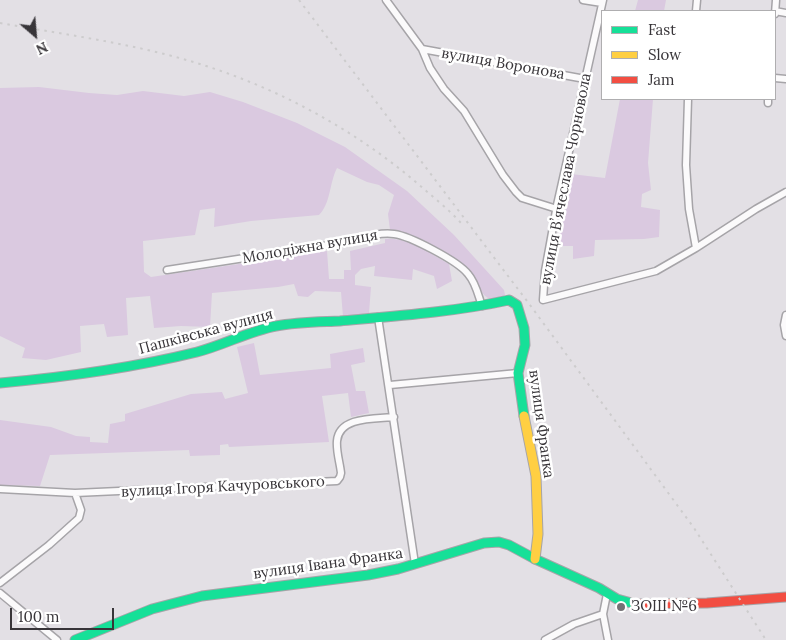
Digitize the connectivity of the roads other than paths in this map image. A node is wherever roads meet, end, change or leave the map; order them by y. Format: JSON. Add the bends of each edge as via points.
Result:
{"nodes":[{"id":1,"x":386,"y":0,"type":"edge"},
{"id":2,"x":583,"y":0,"type":"edge"},
{"id":3,"x":602,"y":2,"type":"edge"},
{"id":4,"x":422,"y":50,"type":"junction"},
{"id":5,"x":585,"y":79,"type":"junction"},
{"id":6,"x":688,"y":100,"type":"edge"},
{"id":7,"x":786,"y":192,"type":"edge"},
{"id":8,"x":557,"y":209,"type":"junction"},
{"id":9,"x":696,"y":248,"type":"junction"},
{"id":10,"x":166,"y":270,"type":"dead end"},
{"id":11,"x":509,"y":300,"type":"joint"},
{"id":12,"x":482,"y":306,"type":"junction"},
{"id":13,"x":786,"y":315,"type":"edge"},
{"id":14,"x":378,"y":317,"type":"junction"},
{"id":15,"x":786,"y":336,"type":"edge"},
{"id":16,"x":518,"y":372,"type":"junction"},
{"id":17,"x":0,"y":383,"type":"edge"},
{"id":18,"x":390,"y":385,"type":"junction"},
{"id":19,"x":394,"y":417,"type":"junction"},
{"id":20,"x":0,"y":489,"type":"edge"},
{"id":21,"x":76,"y":494,"type":"junction"},
{"id":22,"x":535,"y":559,"type":"junction"},
{"id":23,"x":415,"y":564,"type":"junction"},
{"id":24,"x":0,"y":583,"type":"edge"},
{"id":25,"x":0,"y":593,"type":"edge"},
{"id":26,"x":607,"y":594,"type":"junction"},
{"id":27,"x":786,"y":597,"type":"edge"},
{"id":28,"x":604,"y":614,"type":"junction"},
{"id":29,"x":57,"y":640,"type":"edge"},
{"id":30,"x":75,"y":640,"type":"edge"},
{"id":31,"x":545,"y":640,"type":"edge"},
{"id":32,"x":608,"y":640,"type":"edge"}],
"edges":[{"from":1,"to":4,"type":"street"},
{"from":2,"to":3,"type":"street"},
{"from":3,"to":5,"type":"street","name":"вулиця Вʼячеслава Чорновола"},
{"from":4,"to":5,"type":"street","name":"вулиця Воронова"},
{"from":4,"to":8,"type":"street","via":[[430,68],[464,111],[502,175],[516,192],[522,198]]},
{"from":5,"to":8,"type":"street","name":"вулиця Вʼячеслава Чорновола"},
{"from":6,"to":9,"type":"street","via":[[686,165]]},
{"from":7,"to":9,"type":"street"},
{"from":8,"to":9,"type":"street","name":"вулиця Вʼячеслава Чорновола","via":[[543,300],[656,271]]},
{"from":10,"to":12,"type":"street","name":"Молодіжна вулиця","via":[[348,242],[372,235],[395,234],[460,267],[472,280]]},
{"from":11,"to":12,"type":"street","name":"Пашківська вулиця"},
{"from":11,"to":16,"type":"street","name":"вулиця Франка","via":[[520,311],[525,345]]},
{"from":12,"to":14,"type":"street","name":"Пашківська вулиця"},
{"from":13,"to":15,"type":"street"},
{"from":14,"to":17,"type":"street","name":"Пашківська вулиця","via":[[277,326],[169,359],[58,378]]},
{"from":14,"to":18,"type":"street"},
{"from":16,"to":18,"type":"street"},
{"from":16,"to":22,"type":"street","name":"вулиця Франка","via":[[536,476],[538,534]]},
{"from":18,"to":19,"type":"street"},
{"from":19,"to":21,"type":"street","name":"вулиця Ігоря Качуровського","via":[[357,421],[338,434],[341,473],[337,480]]},
{"from":19,"to":23,"type":"street"},
{"from":20,"to":21,"type":"street","name":"вулиця Ігоря Качуровського"},
{"from":21,"to":24,"type":"street","via":[[81,510],[79,518],[49,546]]},
{"from":22,"to":23,"type":"street","name":"вулиця Івана Франка","via":[[498,542],[484,543]]},
{"from":22,"to":26,"type":"street","name":"вулиця Івана Франка"},
{"from":23,"to":30,"type":"street","name":"вулиця Івана Франка","via":[[368,575],[202,596],[152,610]]},
{"from":25,"to":29,"type":"street"},
{"from":26,"to":27,"type":"street","name":"вулиця Івана Франка","via":[[634,604]]},
{"from":26,"to":28,"type":"street"},
{"from":28,"to":31,"type":"street","via":[[574,624]]},
{"from":28,"to":32,"type":"street"}]}
